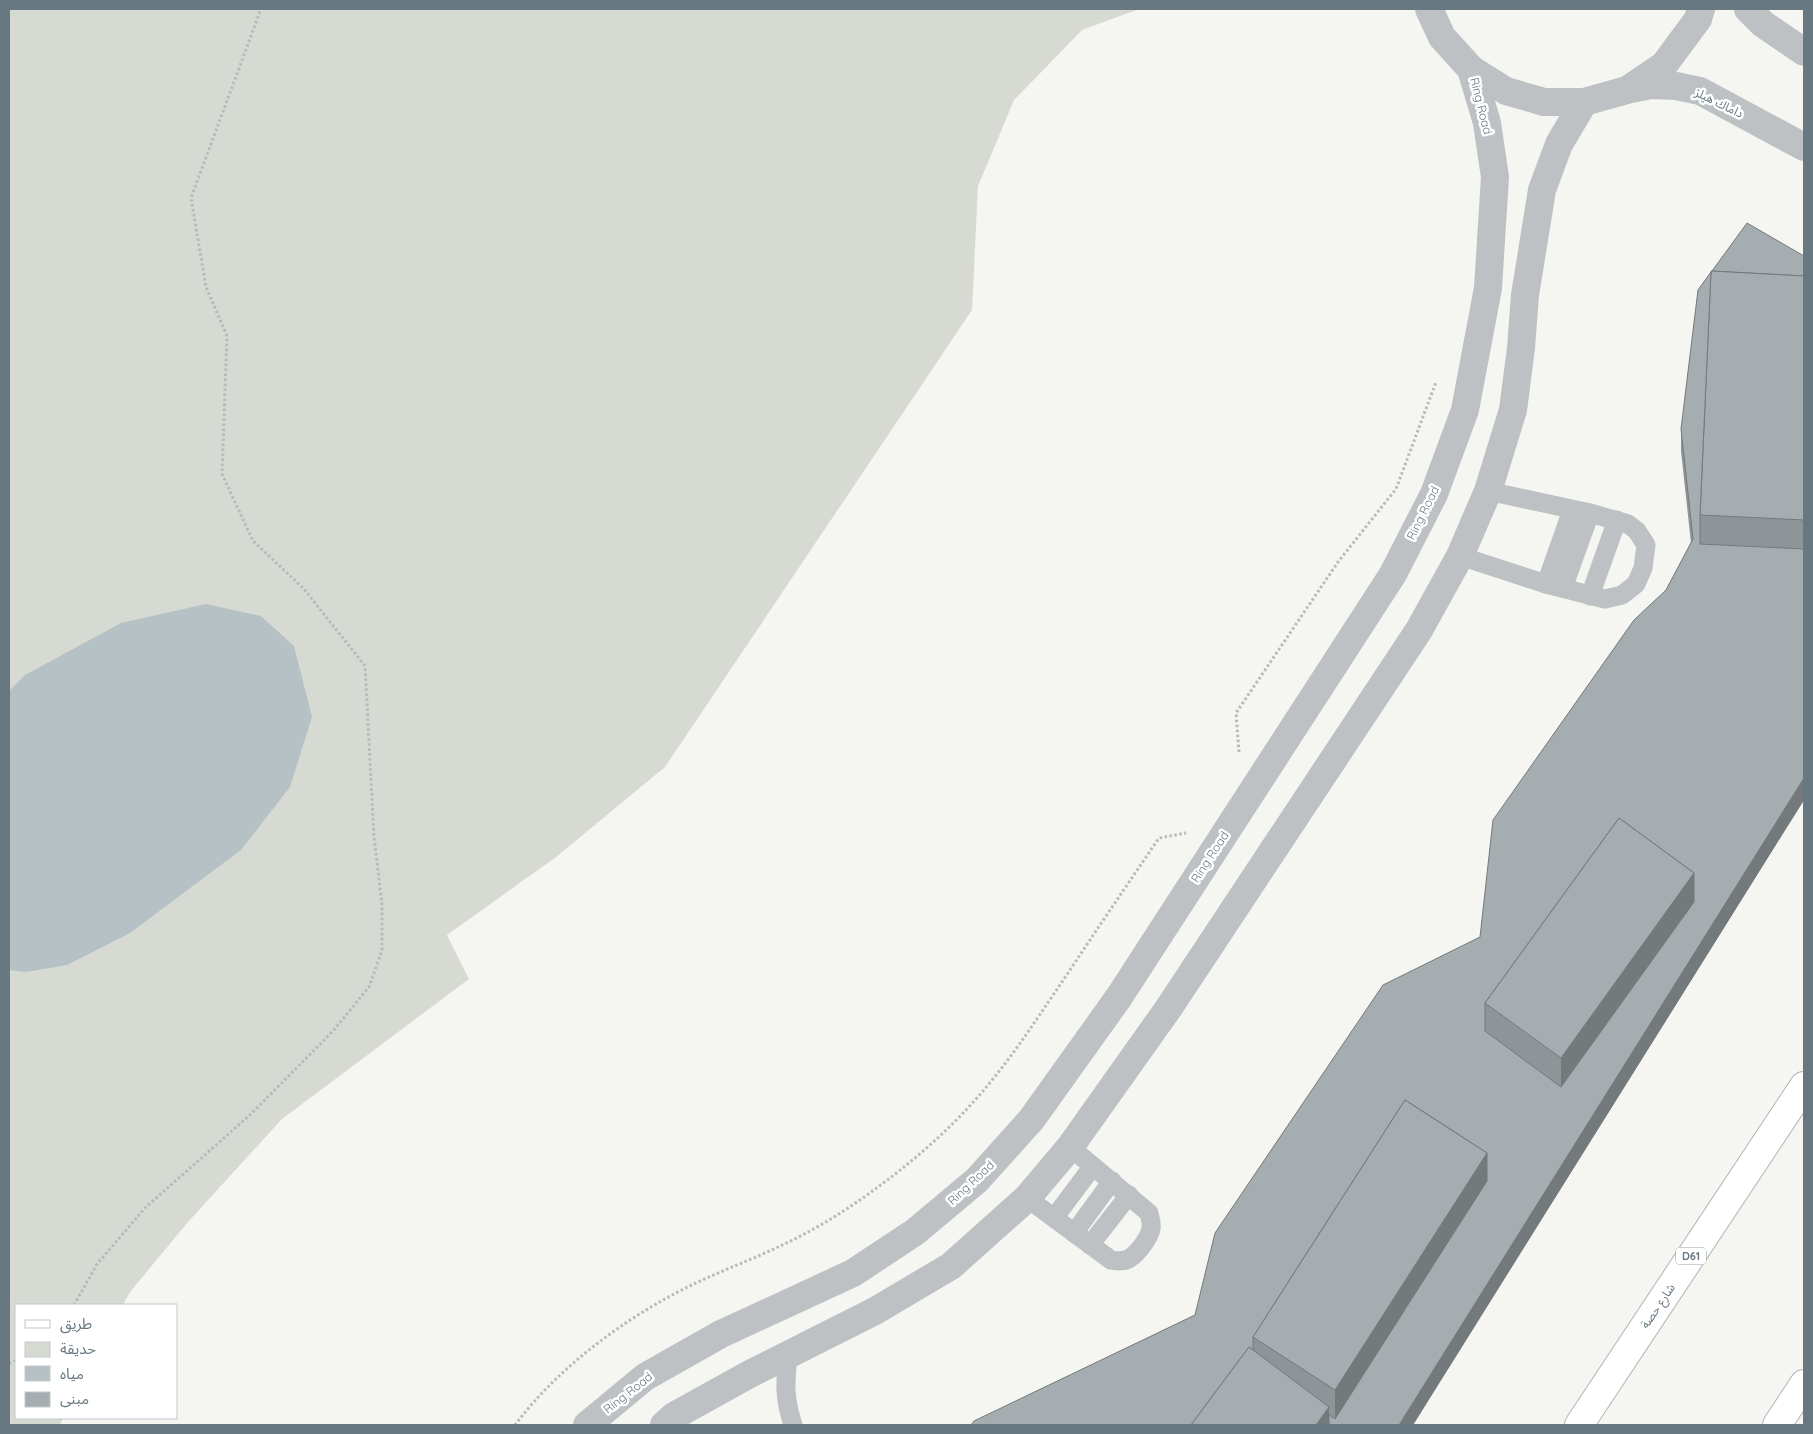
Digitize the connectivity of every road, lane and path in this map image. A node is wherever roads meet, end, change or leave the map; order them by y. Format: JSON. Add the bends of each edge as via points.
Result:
{"nodes":[{"id":1,"x":261,"y":9,"type":"edge"},
{"id":2,"x":1430,"y":9,"type":"edge"},
{"id":3,"x":1701,"y":9,"type":"edge"},
{"id":4,"x":1748,"y":9,"type":"edge"},
{"id":5,"x":1804,"y":52,"type":"edge"},
{"id":6,"x":1471,"y":69,"type":"junction"},
{"id":7,"x":1627,"y":90,"type":"junction"},
{"id":8,"x":1584,"y":102,"type":"junction"},
{"id":9,"x":1804,"y":148,"type":"edge"},
{"id":10,"x":1437,"y":380,"type":"dead end"},
{"id":11,"x":1488,"y":491,"type":"junction"},
{"id":12,"x":1581,"y":512,"type":"junction"},
{"id":13,"x":1617,"y":520,"type":"junction"},
{"id":14,"x":1460,"y":556,"type":"junction"},
{"id":15,"x":1555,"y":586,"type":"junction"},
{"id":16,"x":1590,"y":596,"type":"junction"},
{"id":17,"x":1239,"y":755,"type":"dead end"},
{"id":18,"x":1190,"y":832,"type":"dead end"},
{"id":19,"x":1804,"y":1086,"type":"edge"},
{"id":20,"x":1070,"y":1147,"type":"junction"},
{"id":21,"x":1093,"y":1166,"type":"junction"},
{"id":22,"x":1112,"y":1181,"type":"junction"},
{"id":23,"x":1128,"y":1196,"type":"junction"},
{"id":24,"x":1027,"y":1198,"type":"junction"},
{"id":25,"x":1054,"y":1218,"type":"junction"},
{"id":26,"x":1074,"y":1233,"type":"junction"},
{"id":27,"x":1090,"y":1245,"type":"junction"},
{"id":28,"x":75,"y":1304,"type":"edge"},
{"id":29,"x":788,"y":1356,"type":"junction"},
{"id":30,"x":1804,"y":1384,"type":"edge"},
{"id":31,"x":515,"y":1425,"type":"edge"},
{"id":32,"x":587,"y":1425,"type":"edge"},
{"id":33,"x":664,"y":1425,"type":"edge"},
{"id":34,"x":793,"y":1425,"type":"edge"},
{"id":35,"x":1579,"y":1425,"type":"edge"},
{"id":36,"x":1777,"y":1425,"type":"edge"}],
"edges":[{"from":1,"to":28,"type":"path","via":[[192,198],[206,287],[227,336],[222,474],[253,541],[304,589],[365,666],[374,837],[382,904],[382,950],[369,987],[333,1031],[251,1114],[144,1208],[97,1264]]},
{"from":2,"to":6,"type":"street","via":[[1442,36]]},
{"from":3,"to":7,"type":"street","via":[[1698,19],[1664,65]]},
{"from":4,"to":5,"type":"street","via":[[1763,24]]},
{"from":6,"to":8,"type":"street","via":[[1506,91],[1536,100]]},
{"from":6,"to":32,"type":"street","name":"Ring Road","via":[[1487,123],[1495,177],[1488,288],[1465,410],[1434,494],[1393,574],[1119,997],[1031,1120],[977,1180],[915,1232],[853,1273],[721,1334],[645,1377]]},
{"from":7,"to":8,"type":"street"},
{"from":7,"to":9,"type":"street","name":"داماك هيلز","via":[[1660,85],[1700,91]]},
{"from":8,"to":11,"type":"street","via":[[1559,144],[1542,190],[1513,410]]},
{"from":10,"to":17,"type":"path","via":[[1396,489],[1338,562],[1236,713]]},
{"from":11,"to":12,"type":"lane"},
{"from":11,"to":14,"type":"street"},
{"from":12,"to":13,"type":"lane"},
{"from":12,"to":15,"type":"lane"},
{"from":13,"to":16,"type":"lane"},
{"from":13,"to":16,"type":"lane","via":[[1637,531],[1646,545],[1643,568],[1636,584],[1622,595],[1605,599]]},
{"from":14,"to":15,"type":"lane"},
{"from":14,"to":20,"type":"street","via":[[1413,638],[1168,1009]]},
{"from":15,"to":16,"type":"lane"},
{"from":18,"to":31,"type":"path","via":[[1159,838],[1014,1052],[976,1099],[907,1165],[823,1223],[779,1247],[694,1284],[621,1326],[550,1386]]},
{"from":19,"to":35,"type":"main road","name":"شارع حصة","number":"D61"},
{"from":20,"to":21,"type":"lane"},
{"from":20,"to":24,"type":"street"},
{"from":21,"to":22,"type":"lane"},
{"from":21,"to":25,"type":"lane"},
{"from":22,"to":23,"type":"lane"},
{"from":22,"to":26,"type":"lane"},
{"from":23,"to":27,"type":"lane"},
{"from":23,"to":27,"type":"lane","via":[[1149,1213],[1151,1221],[1151,1230],[1138,1251],[1121,1262],[1111,1260]]},
{"from":24,"to":25,"type":"lane"},
{"from":24,"to":29,"type":"street","via":[[951,1266],[875,1312]]},
{"from":25,"to":26,"type":"lane"},
{"from":26,"to":27,"type":"lane"},
{"from":29,"to":33,"type":"street","via":[[711,1395]]},
{"from":29,"to":34,"type":"lane","via":[[786,1405]]},
{"from":30,"to":36,"type":"main road"}]}
